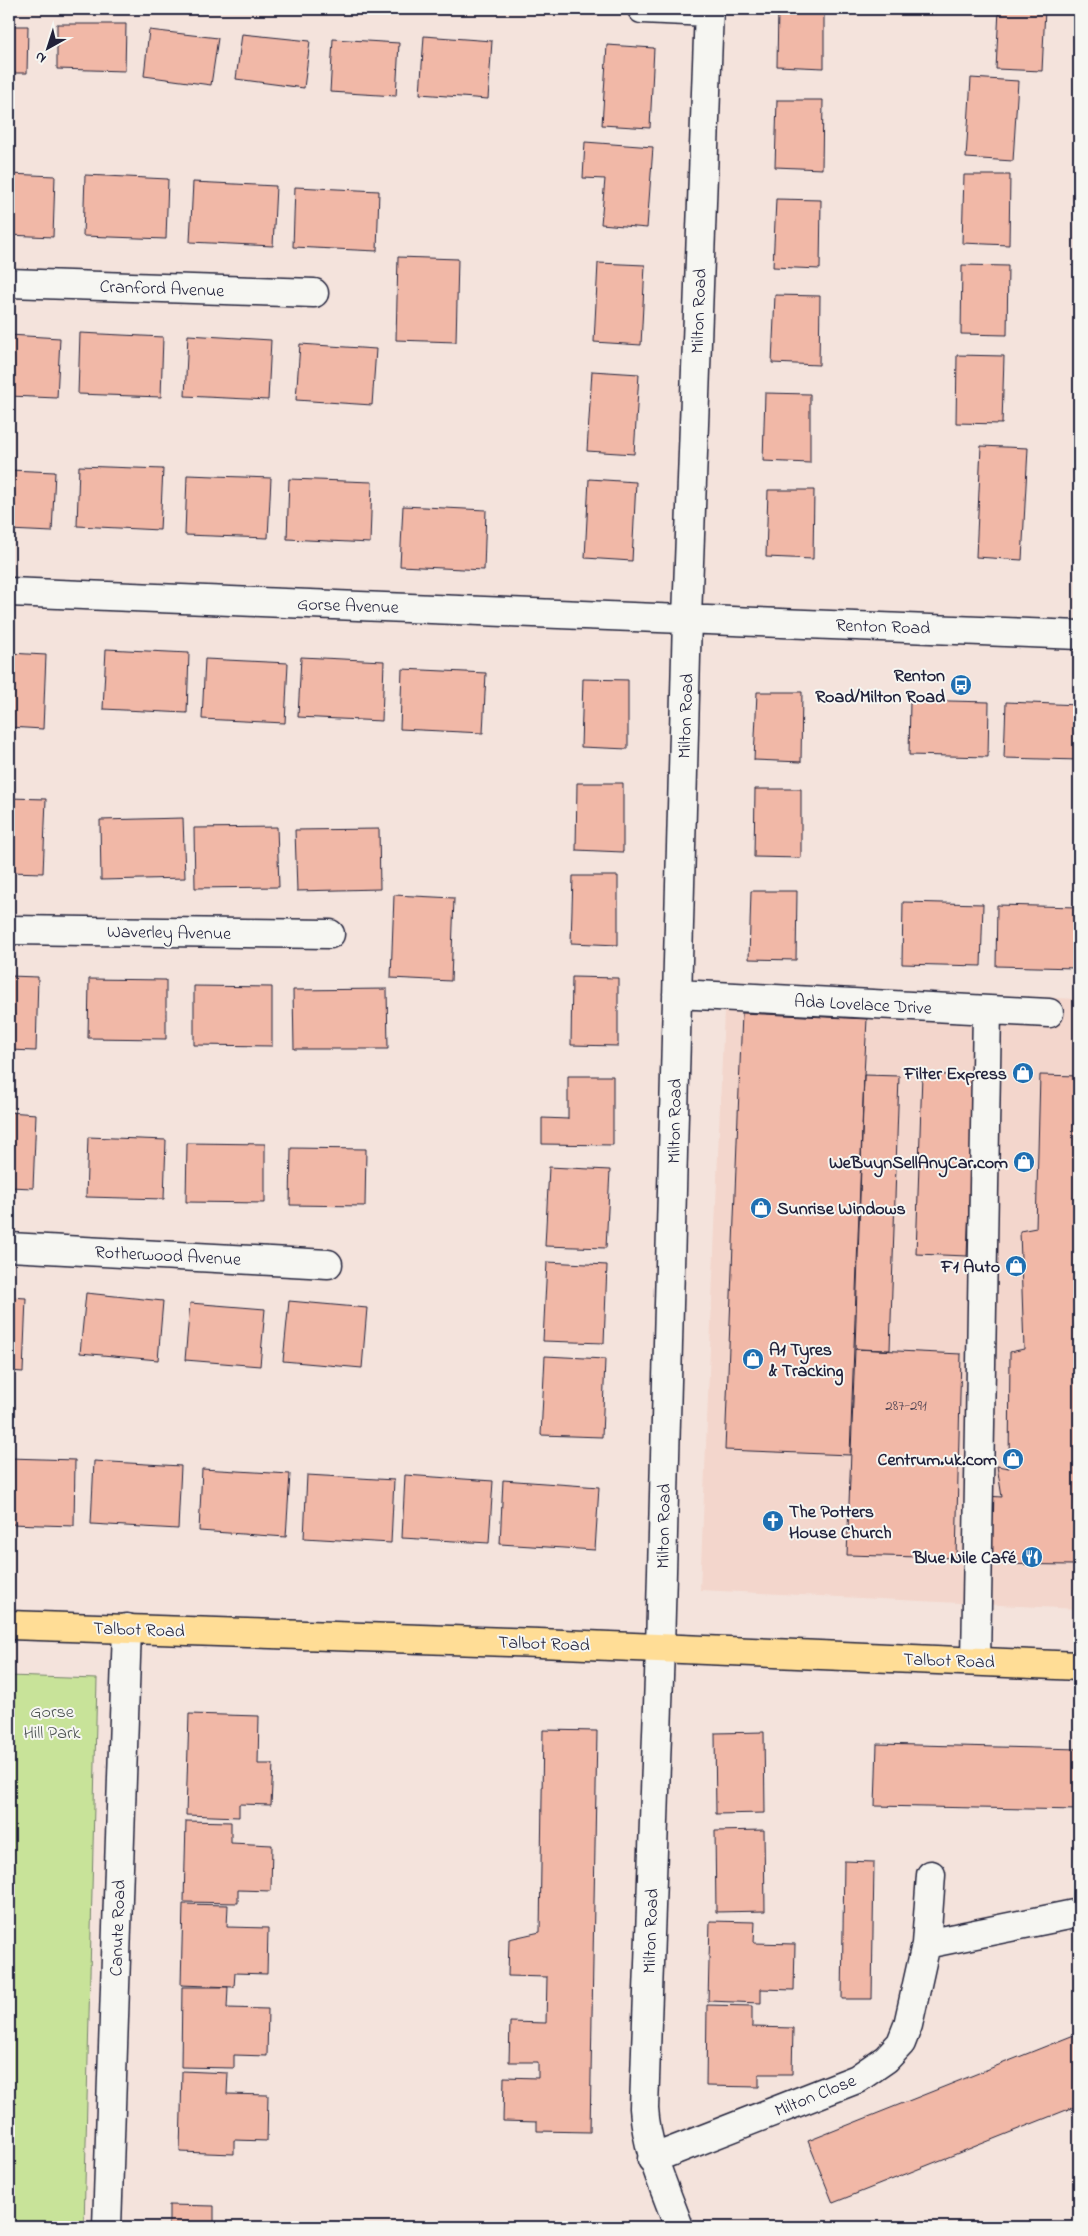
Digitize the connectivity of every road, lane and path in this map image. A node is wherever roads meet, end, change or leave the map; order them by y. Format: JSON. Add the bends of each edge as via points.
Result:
{"nodes":[{"id":1,"x":642,"y":9,"type":"edge"},
{"id":2,"x":709,"y":10,"type":"edge"},
{"id":3,"x":9,"y":284,"type":"edge"},
{"id":4,"x":314,"y":293,"type":"dead end"},
{"id":5,"x":9,"y":592,"type":"edge"},
{"id":6,"x":687,"y":618,"type":"junction"},
{"id":7,"x":1079,"y":635,"type":"edge"},
{"id":8,"x":9,"y":930,"type":"edge"},
{"id":9,"x":330,"y":934,"type":"dead end"},
{"id":10,"x":677,"y":994,"type":"junction"},
{"id":11,"x":987,"y":1010,"type":"junction"},
{"id":12,"x":1049,"y":1013,"type":"dead end"},
{"id":13,"x":9,"y":1247,"type":"edge"},
{"id":14,"x":328,"y":1264,"type":"dead end"},
{"id":15,"x":9,"y":1625,"type":"edge"},
{"id":16,"x":127,"y":1628,"type":"junction"},
{"id":17,"x":660,"y":1648,"type":"junction"},
{"id":18,"x":976,"y":1661,"type":"junction"},
{"id":19,"x":1079,"y":1666,"type":"edge"},
{"id":20,"x":930,"y":1875,"type":"dead end"},
{"id":21,"x":1079,"y":1913,"type":"edge"},
{"id":22,"x":926,"y":1944,"type":"junction"},
{"id":23,"x":652,"y":2160,"type":"junction"},
{"id":24,"x":107,"y":2227,"type":"edge"},
{"id":25,"x":679,"y":2227,"type":"edge"}],
"edges":[{"from":1,"to":2,"type":"street"},
{"from":2,"to":6,"type":"street","name":"Milton Road"},
{"from":3,"to":4,"type":"street","name":"Cranford Avenue"},
{"from":5,"to":6,"type":"street","name":"Gorse Avenue"},
{"from":6,"to":7,"type":"street","name":"Renton Road"},
{"from":6,"to":10,"type":"street","name":"Milton Road"},
{"from":8,"to":9,"type":"street","name":"Waverley Avenue"},
{"from":10,"to":11,"type":"street","name":"Ada Lovelace Drive"},
{"from":10,"to":17,"type":"street","name":"Milton Road"},
{"from":11,"to":12,"type":"street","name":"Ada Lovelace Drive"},
{"from":11,"to":18,"type":"street"},
{"from":13,"to":14,"type":"street","name":"Rotherwood Avenue"},
{"from":15,"to":16,"type":"main road","name":"Talbot Road"},
{"from":16,"to":17,"type":"main road","name":"Talbot Road"},
{"from":16,"to":24,"type":"street","name":"Canute Road"},
{"from":17,"to":18,"type":"main road","name":"Talbot Road"},
{"from":17,"to":23,"type":"street","name":"Milton Road","via":[[644,2108],[645,2133]]},
{"from":18,"to":19,"type":"main road","name":"Talbot Road"},
{"from":20,"to":22,"type":"street","name":"Milton Close"},
{"from":21,"to":22,"type":"street"},
{"from":22,"to":23,"type":"street","name":"Milton Close","via":[[908,2024],[901,2043],[886,2059],[858,2079]]},
{"from":23,"to":25,"type":"street","name":"Milton Road"}]}
